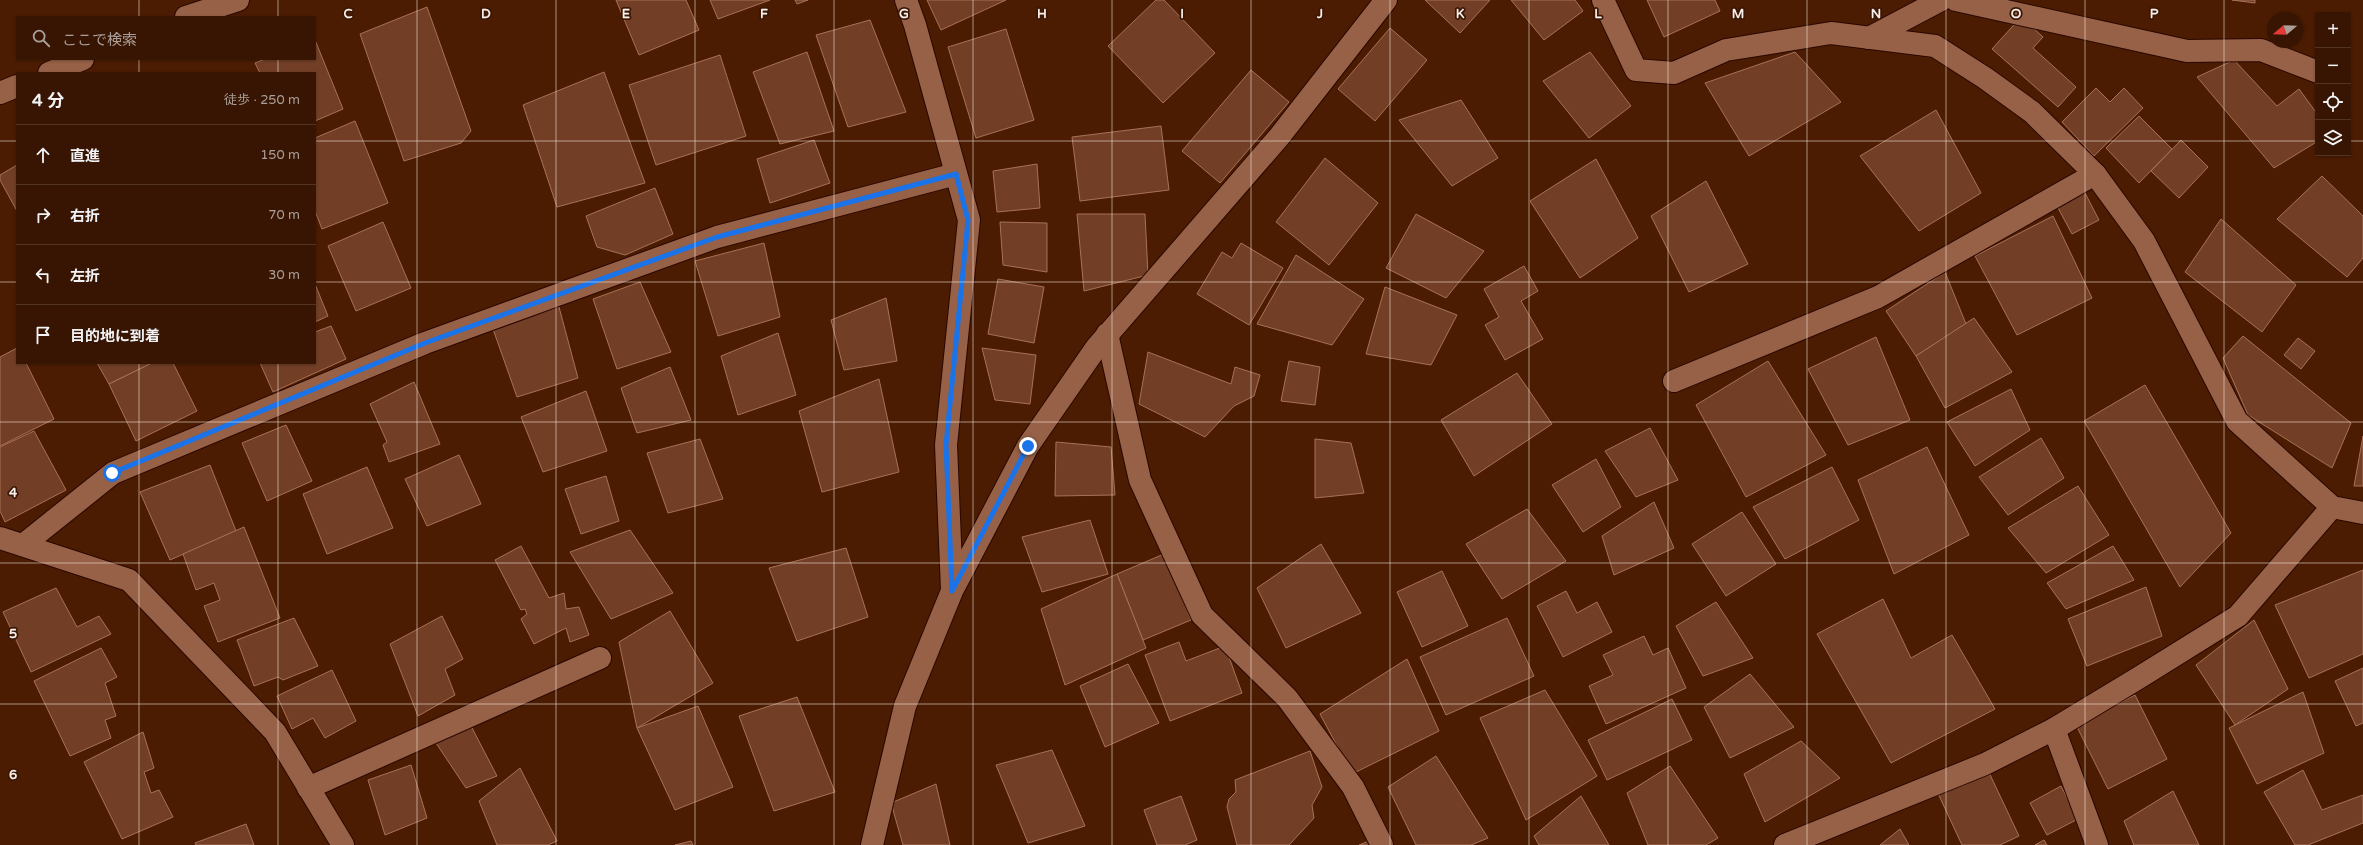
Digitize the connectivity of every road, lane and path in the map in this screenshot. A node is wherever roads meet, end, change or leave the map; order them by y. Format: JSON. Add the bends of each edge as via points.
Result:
{"nodes":[{"id":1,"x":238,"y":0,"type":"edge"},
{"id":2,"x":906,"y":0,"type":"edge"},
{"id":3,"x":1386,"y":0,"type":"edge"},
{"id":4,"x":1603,"y":0,"type":"edge"},
{"id":5,"x":1941,"y":0,"type":"edge"},
{"id":6,"x":1956,"y":0,"type":"edge"},
{"id":7,"x":189,"y":16,"type":"edge"},
{"id":8,"x":1869,"y":38,"type":"junction"},
{"id":9,"x":80,"y":60,"type":"edge"},
{"id":10,"x":2315,"y":71,"type":"edge"},
{"id":11,"x":50,"y":72,"type":"edge"},
{"id":12,"x":16,"y":86,"type":"edge"},
{"id":13,"x":0,"y":93,"type":"edge"},
{"id":14,"x":956,"y":174,"type":"junction"},
{"id":15,"x":2095,"y":174,"type":"junction"},
{"id":16,"x":1107,"y":334,"type":"junction"},
{"id":17,"x":1674,"y":381,"type":"dead end"},
{"id":18,"x":2332,"y":507,"type":"junction"},
{"id":19,"x":2363,"y":513,"type":"edge"},
{"id":20,"x":0,"y":538,"type":"edge"},
{"id":21,"x":23,"y":545,"type":"junction"},
{"id":22,"x":952,"y":591,"type":"junction"},
{"id":23,"x":600,"y":658,"type":"dead end"},
{"id":24,"x":2054,"y":729,"type":"junction"},
{"id":25,"x":308,"y":788,"type":"junction"},
{"id":26,"x":343,"y":845,"type":"edge"},
{"id":27,"x":872,"y":845,"type":"edge"},
{"id":28,"x":1382,"y":845,"type":"edge"},
{"id":29,"x":1785,"y":845,"type":"edge"},
{"id":30,"x":2097,"y":845,"type":"edge"}],
"edges":[{"from":1,"to":7,"type":"street"},
{"from":2,"to":14,"type":"street"},
{"from":3,"to":16,"type":"street","via":[[1279,137]]},
{"from":4,"to":8,"type":"street","via":[[1636,70],[1674,73],[1726,50],[1831,33]]},
{"from":5,"to":8,"type":"street"},
{"from":6,"to":10,"type":"street","via":[[2187,51],[2261,50]]},
{"from":8,"to":15,"type":"street","via":[[1935,46],[2032,112]]},
{"from":9,"to":11,"type":"street"},
{"from":12,"to":13,"type":"street"},
{"from":14,"to":21,"type":"street","via":[[717,237],[425,343],[112,473]]},
{"from":14,"to":22,"type":"street","via":[[968,220],[946,445]]},
{"from":15,"to":17,"type":"street","via":[[1878,297]]},
{"from":15,"to":18,"type":"street","via":[[2144,241],[2237,421]]},
{"from":16,"to":22,"type":"street","via":[[1028,446]]},
{"from":16,"to":28,"type":"street","via":[[1140,480],[1202,615],[1287,698],[1353,787]]},
{"from":18,"to":19,"type":"street"},
{"from":18,"to":24,"type":"street","via":[[2238,616]]},
{"from":20,"to":21,"type":"street"},
{"from":21,"to":25,"type":"street","via":[[129,580],[275,732]]},
{"from":22,"to":27,"type":"street","via":[[905,706]]},
{"from":23,"to":25,"type":"street"},
{"from":24,"to":29,"type":"street","via":[[1985,764]]},
{"from":24,"to":30,"type":"street"},
{"from":25,"to":26,"type":"street"}]}
